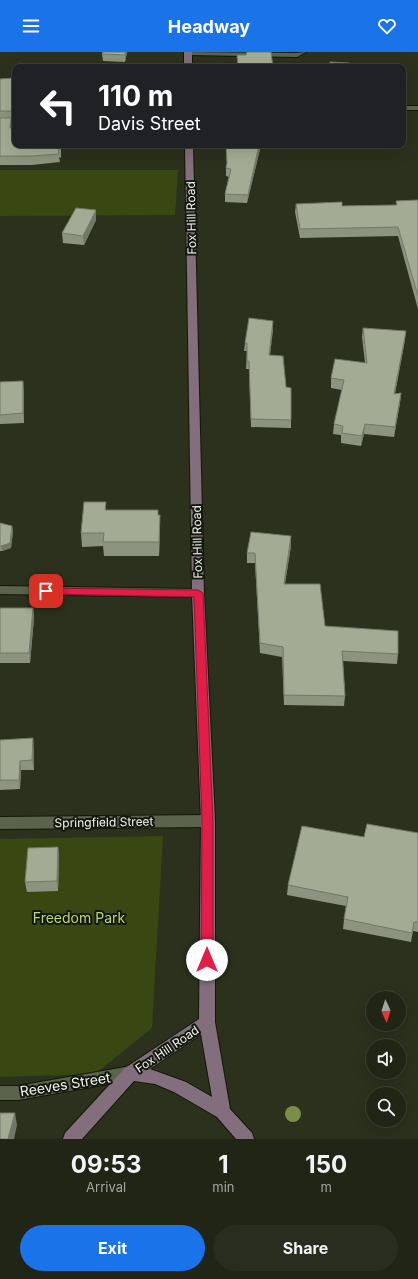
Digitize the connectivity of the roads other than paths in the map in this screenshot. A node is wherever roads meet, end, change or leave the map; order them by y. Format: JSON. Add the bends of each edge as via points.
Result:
{"nodes":[{"id":1,"x":188,"y":52,"type":"edge"},
{"id":2,"x":303,"y":52,"type":"edge"},
{"id":3,"x":229,"y":53,"type":"edge"},
{"id":4,"x":188,"y":64,"type":"edge"},
{"id":5,"x":406,"y":108,"type":"edge"},
{"id":6,"x":418,"y":108,"type":"edge"},
{"id":7,"x":0,"y":123,"type":"edge"},
{"id":8,"x":12,"y":123,"type":"edge"},
{"id":9,"x":189,"y":148,"type":"edge"},
{"id":10,"x":0,"y":590,"type":"edge"},
{"id":11,"x":198,"y":593,"type":"junction"},
{"id":12,"x":208,"y":821,"type":"junction"},
{"id":13,"x":0,"y":823,"type":"edge"},
{"id":14,"x":207,"y":1022,"type":"junction"},
{"id":15,"x":131,"y":1074,"type":"junction"},
{"id":16,"x":0,"y":1093,"type":"edge"},
{"id":17,"x":223,"y":1112,"type":"junction"},
{"id":18,"x":71,"y":1139,"type":"edge"},
{"id":19,"x":246,"y":1139,"type":"edge"}],
"edges":[{"from":1,"to":3,"type":"lane"},
{"from":1,"to":4,"type":"main road"},
{"from":2,"to":3,"type":"lane"},
{"from":5,"to":6,"type":"street"},
{"from":7,"to":8,"type":"street"},
{"from":9,"to":11,"type":"main road","name":"Fox Hill Road"},
{"from":10,"to":11,"type":"street"},
{"from":11,"to":12,"type":"main road","name":"Fox Hill Road"},
{"from":12,"to":13,"type":"street","name":"Springfield Street"},
{"from":12,"to":14,"type":"main road","name":"Fox Hill Road"},
{"from":14,"to":15,"type":"main road","name":"Fox Hill Road"},
{"from":14,"to":17,"type":"main road"},
{"from":15,"to":16,"type":"street","name":"Reeves Street","via":[[18,1093]]},
{"from":15,"to":17,"type":"main road","via":[[156,1077],[180,1087]]},
{"from":15,"to":18,"type":"main road","name":"Fox Hill Road"},
{"from":17,"to":19,"type":"main road"}]}
